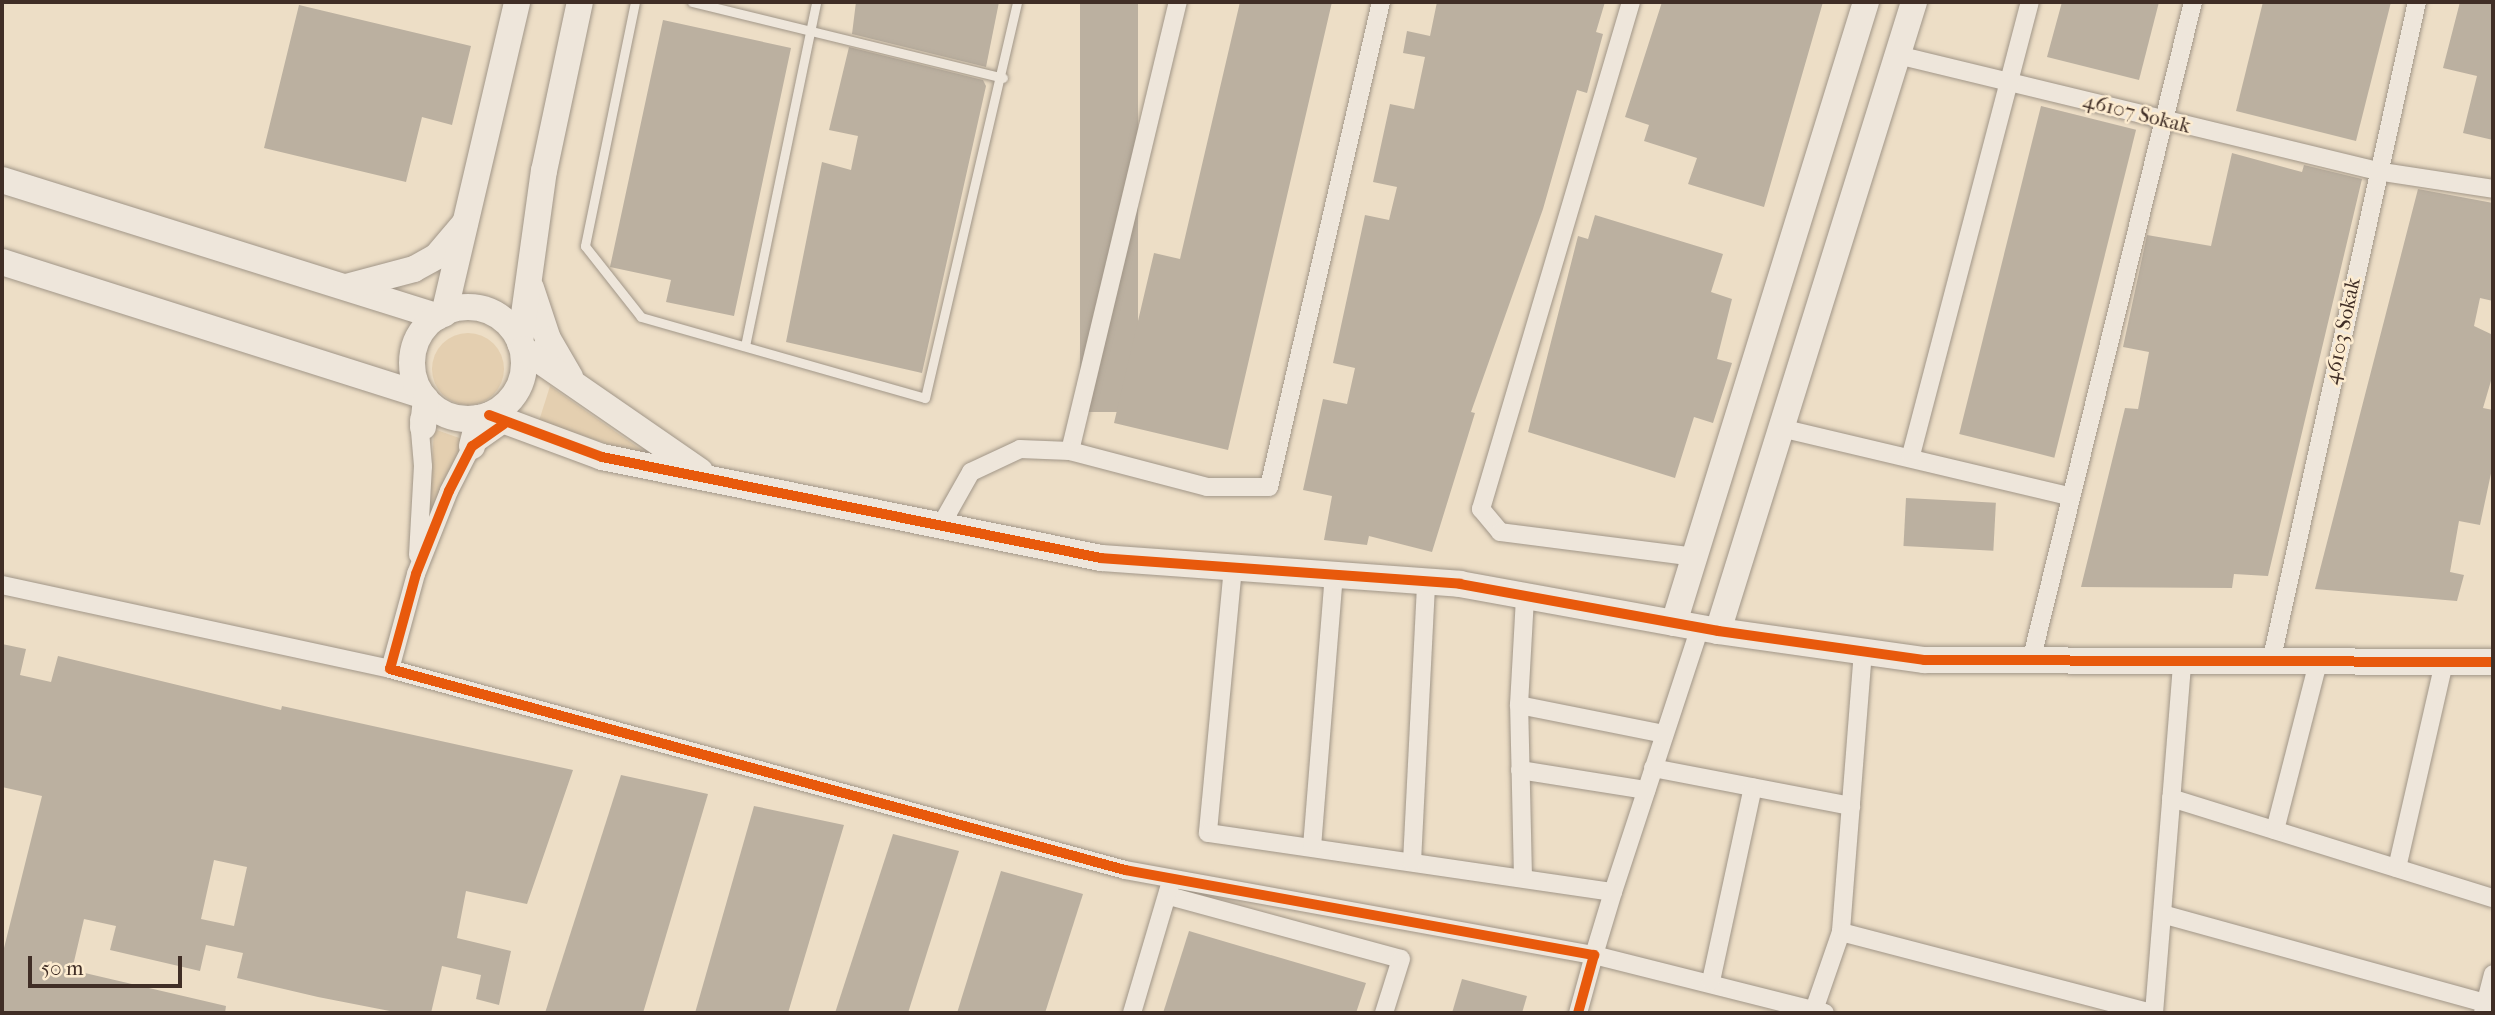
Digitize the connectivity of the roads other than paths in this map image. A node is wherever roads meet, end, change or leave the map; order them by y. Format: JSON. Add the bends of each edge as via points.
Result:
{"nodes":[{"id":1,"x":517,"y":2,"type":"edge"},
{"id":2,"x":580,"y":2,"type":"edge"},
{"id":3,"x":635,"y":2,"type":"edge"},
{"id":4,"x":692,"y":2,"type":"edge"},
{"id":5,"x":816,"y":2,"type":"edge"},
{"id":6,"x":1017,"y":2,"type":"edge"},
{"id":7,"x":1178,"y":2,"type":"edge"},
{"id":8,"x":1381,"y":2,"type":"edge"},
{"id":9,"x":1631,"y":2,"type":"edge"},
{"id":10,"x":1866,"y":2,"type":"edge"},
{"id":11,"x":1914,"y":2,"type":"edge"},
{"id":12,"x":2030,"y":2,"type":"edge"},
{"id":13,"x":2193,"y":2,"type":"edge"},
{"id":14,"x":2417,"y":2,"type":"edge"},
{"id":15,"x":810,"y":31,"type":"junction"},
{"id":16,"x":1898,"y":55,"type":"junction"},
{"id":17,"x":1003,"y":78,"type":"junction"},
{"id":18,"x":2010,"y":82,"type":"junction"},
{"id":19,"x":2164,"y":120,"type":"junction"},
{"id":20,"x":2376,"y":171,"type":"junction"},
{"id":21,"x":2,"y":180,"type":"edge"},
{"id":22,"x":2493,"y":188,"type":"edge"},
{"id":23,"x":469,"y":219,"type":"junction"},
{"id":24,"x":2,"y":262,"type":"edge"},
{"id":25,"x":529,"y":280,"type":"junction"},
{"id":26,"x":345,"y":288,"type":"junction"},
{"id":27,"x":441,"y":315,"type":"junction"},
{"id":28,"x":521,"y":346,"type":"junction"},
{"id":29,"x":745,"y":346,"type":"junction"},
{"id":30,"x":571,"y":379,"type":"junction"},
{"id":31,"x":415,"y":394,"type":"junction"},
{"id":32,"x":491,"y":419,"type":"junction"},
{"id":33,"x":422,"y":427,"type":"joint"},
{"id":34,"x":1781,"y":428,"type":"junction"},
{"id":35,"x":472,"y":446,"type":"joint"},
{"id":36,"x":1070,"y":451,"type":"junction"},
{"id":37,"x":1911,"y":455,"type":"junction"},
{"id":38,"x":707,"y":476,"type":"junction"},
{"id":39,"x":2068,"y":496,"type":"junction"},
{"id":40,"x":941,"y":525,"type":"junction"},
{"id":41,"x":1694,"y":557,"type":"junction"},
{"id":42,"x":1233,"y":567,"type":"junction"},
{"id":43,"x":416,"y":574,"type":"junction"},
{"id":44,"x":1334,"y":575,"type":"junction"},
{"id":45,"x":1426,"y":581,"type":"junction"},
{"id":46,"x":2,"y":585,"type":"edge"},
{"id":47,"x":1525,"y":596,"type":"junction"},
{"id":48,"x":1674,"y":623,"type":"junction"},
{"id":49,"x":1709,"y":629,"type":"junction"},
{"id":50,"x":1863,"y":651,"type":"junction"},
{"id":51,"x":2031,"y":661,"type":"junction"},
{"id":52,"x":2272,"y":662,"type":"junction"},
{"id":53,"x":2318,"y":662,"type":"junction"},
{"id":54,"x":2493,"y":662,"type":"edge"},
{"id":55,"x":2182,"y":663,"type":"junction"},
{"id":56,"x":2444,"y":663,"type":"junction"},
{"id":57,"x":390,"y":670,"type":"junction"},
{"id":58,"x":1519,"y":705,"type":"junction"},
{"id":59,"x":1664,"y":734,"type":"junction"},
{"id":60,"x":1653,"y":768,"type":"junction"},
{"id":61,"x":1520,"y":770,"type":"junction"},
{"id":62,"x":1753,"y":787,"type":"junction"},
{"id":63,"x":1646,"y":790,"type":"junction"},
{"id":64,"x":2171,"y":798,"type":"junction"},
{"id":65,"x":1851,"y":806,"type":"junction"},
{"id":66,"x":2275,"y":830,"type":"junction"},
{"id":67,"x":1312,"y":847,"type":"junction"},
{"id":68,"x":1412,"y":862,"type":"junction"},
{"id":69,"x":2397,"y":868,"type":"junction"},
{"id":70,"x":1523,"y":877,"type":"junction"},
{"id":71,"x":1170,"y":887,"type":"junction"},
{"id":72,"x":1613,"y":892,"type":"junction"},
{"id":73,"x":2493,"y":898,"type":"edge"},
{"id":74,"x":2162,"y":914,"type":"junction"},
{"id":75,"x":1841,"y":932,"type":"junction"},
{"id":76,"x":1594,"y":955,"type":"junction"},
{"id":77,"x":2493,"y":974,"type":"edge"},
{"id":78,"x":1711,"y":981,"type":"junction"},
{"id":79,"x":2484,"y":1008,"type":"edge"},
{"id":80,"x":1820,"y":1012,"type":"edge"},
{"id":81,"x":1132,"y":1013,"type":"edge"},
{"id":82,"x":1384,"y":1013,"type":"edge"},
{"id":83,"x":1578,"y":1013,"type":"edge"},
{"id":84,"x":2153,"y":1013,"type":"edge"}],
"edges":[{"from":1,"to":23,"type":"street"},
{"from":2,"to":25,"type":"street","via":[[544,171]]},
{"from":3,"to":29,"type":"lane","via":[[585,246],[641,317]]},
{"from":4,"to":15,"type":"lane"},
{"from":5,"to":15,"type":"lane"},
{"from":6,"to":17,"type":"lane"},
{"from":7,"to":36,"type":"street"},
{"from":8,"to":36,"type":"street","via":[[1269,487],[1207,487]]},
{"from":9,"to":41,"type":"street","via":[[1481,509],[1500,532]]},
{"from":10,"to":41,"type":"street"},
{"from":11,"to":16,"type":"street"},
{"from":12,"to":18,"type":"street"},
{"from":13,"to":19,"type":"street"},
{"from":14,"to":20,"type":"street","name":"46103 Sokak"},
{"from":15,"to":17,"type":"lane"},
{"from":15,"to":29,"type":"lane"},
{"from":16,"to":18,"type":"street","name":"46107 Sokak"},
{"from":16,"to":34,"type":"street"},
{"from":17,"to":29,"type":"lane","via":[[925,398]]},
{"from":18,"to":19,"type":"street","name":"46107 Sokak"},
{"from":18,"to":37,"type":"street"},
{"from":19,"to":20,"type":"street","name":"46107 Sokak"},
{"from":19,"to":39,"type":"street"},
{"from":20,"to":22,"type":"street","name":"46107 Sokak"},
{"from":20,"to":52,"type":"street","name":"46103 Sokak"},
{"from":21,"to":26,"type":"street"},
{"from":23,"to":26,"type":"street","via":[[437,256],[414,269]]},
{"from":23,"to":27,"type":"street"},
{"from":24,"to":31,"type":"street"},
{"from":25,"to":28,"type":"street"},
{"from":25,"to":30,"type":"street","via":[[548,339]]},
{"from":26,"to":27,"type":"street"},
{"from":27,"to":28,"type":"street","via":[[471,307],[489,311],[504,320]]},
{"from":27,"to":31,"type":"street","via":[[425,329],[412,361]]},
{"from":28,"to":30,"type":"street"},
{"from":28,"to":32,"type":"street","via":[[519,388]]},
{"from":30,"to":38,"type":"street"},
{"from":31,"to":32,"type":"street","via":[[453,418]]},
{"from":31,"to":33,"type":"street"},
{"from":32,"to":35,"type":"street"},
{"from":32,"to":38,"type":"street","via":[[602,457]]},
{"from":33,"to":43,"type":"street"},
{"from":34,"to":37,"type":"street"},
{"from":34,"to":49,"type":"street"},
{"from":35,"to":43,"type":"street"},
{"from":36,"to":40,"type":"street","via":[[1020,449],[986,461],[961,484]]},
{"from":37,"to":39,"type":"street"},
{"from":38,"to":40,"type":"street"},
{"from":39,"to":51,"type":"street"},
{"from":40,"to":42,"type":"street","via":[[1101,558]]},
{"from":41,"to":48,"type":"street"},
{"from":42,"to":44,"type":"street"},
{"from":42,"to":67,"type":"street","via":[[1208,833]]},
{"from":43,"to":57,"type":"street"},
{"from":44,"to":45,"type":"street"},
{"from":44,"to":67,"type":"street"},
{"from":45,"to":47,"type":"street"},
{"from":45,"to":68,"type":"street"},
{"from":46,"to":57,"type":"street"},
{"from":47,"to":48,"type":"street"},
{"from":47,"to":58,"type":"street"},
{"from":48,"to":49,"type":"street"},
{"from":49,"to":50,"type":"street"},
{"from":49,"to":59,"type":"street"},
{"from":50,"to":51,"type":"street","via":[[1924,660]]},
{"from":50,"to":65,"type":"street"},
{"from":51,"to":55,"type":"street"},
{"from":52,"to":53,"type":"street"},
{"from":52,"to":55,"type":"street"},
{"from":53,"to":56,"type":"street"},
{"from":53,"to":66,"type":"street"},
{"from":54,"to":56,"type":"street"},
{"from":55,"to":64,"type":"street"},
{"from":56,"to":69,"type":"street"},
{"from":57,"to":71,"type":"street"},
{"from":58,"to":59,"type":"street"},
{"from":58,"to":61,"type":"street"},
{"from":59,"to":60,"type":"street"},
{"from":60,"to":62,"type":"street"},
{"from":60,"to":63,"type":"street"},
{"from":61,"to":63,"type":"street"},
{"from":61,"to":70,"type":"street"},
{"from":62,"to":65,"type":"street"},
{"from":62,"to":78,"type":"street"},
{"from":63,"to":72,"type":"street"},
{"from":64,"to":66,"type":"street"},
{"from":64,"to":74,"type":"street"},
{"from":65,"to":75,"type":"street"},
{"from":66,"to":69,"type":"street"},
{"from":67,"to":68,"type":"street"},
{"from":68,"to":70,"type":"street"},
{"from":69,"to":73,"type":"street"},
{"from":70,"to":72,"type":"street"},
{"from":71,"to":76,"type":"street"},
{"from":71,"to":81,"type":"street"},
{"from":71,"to":82,"type":"street","via":[[1401,959]]},
{"from":72,"to":76,"type":"street"},
{"from":74,"to":79,"type":"street"},
{"from":74,"to":84,"type":"street"},
{"from":75,"to":80,"type":"street"},
{"from":75,"to":84,"type":"street"},
{"from":76,"to":78,"type":"street"},
{"from":76,"to":83,"type":"street"},
{"from":77,"to":79,"type":"street"},
{"from":78,"to":80,"type":"street"}]}
